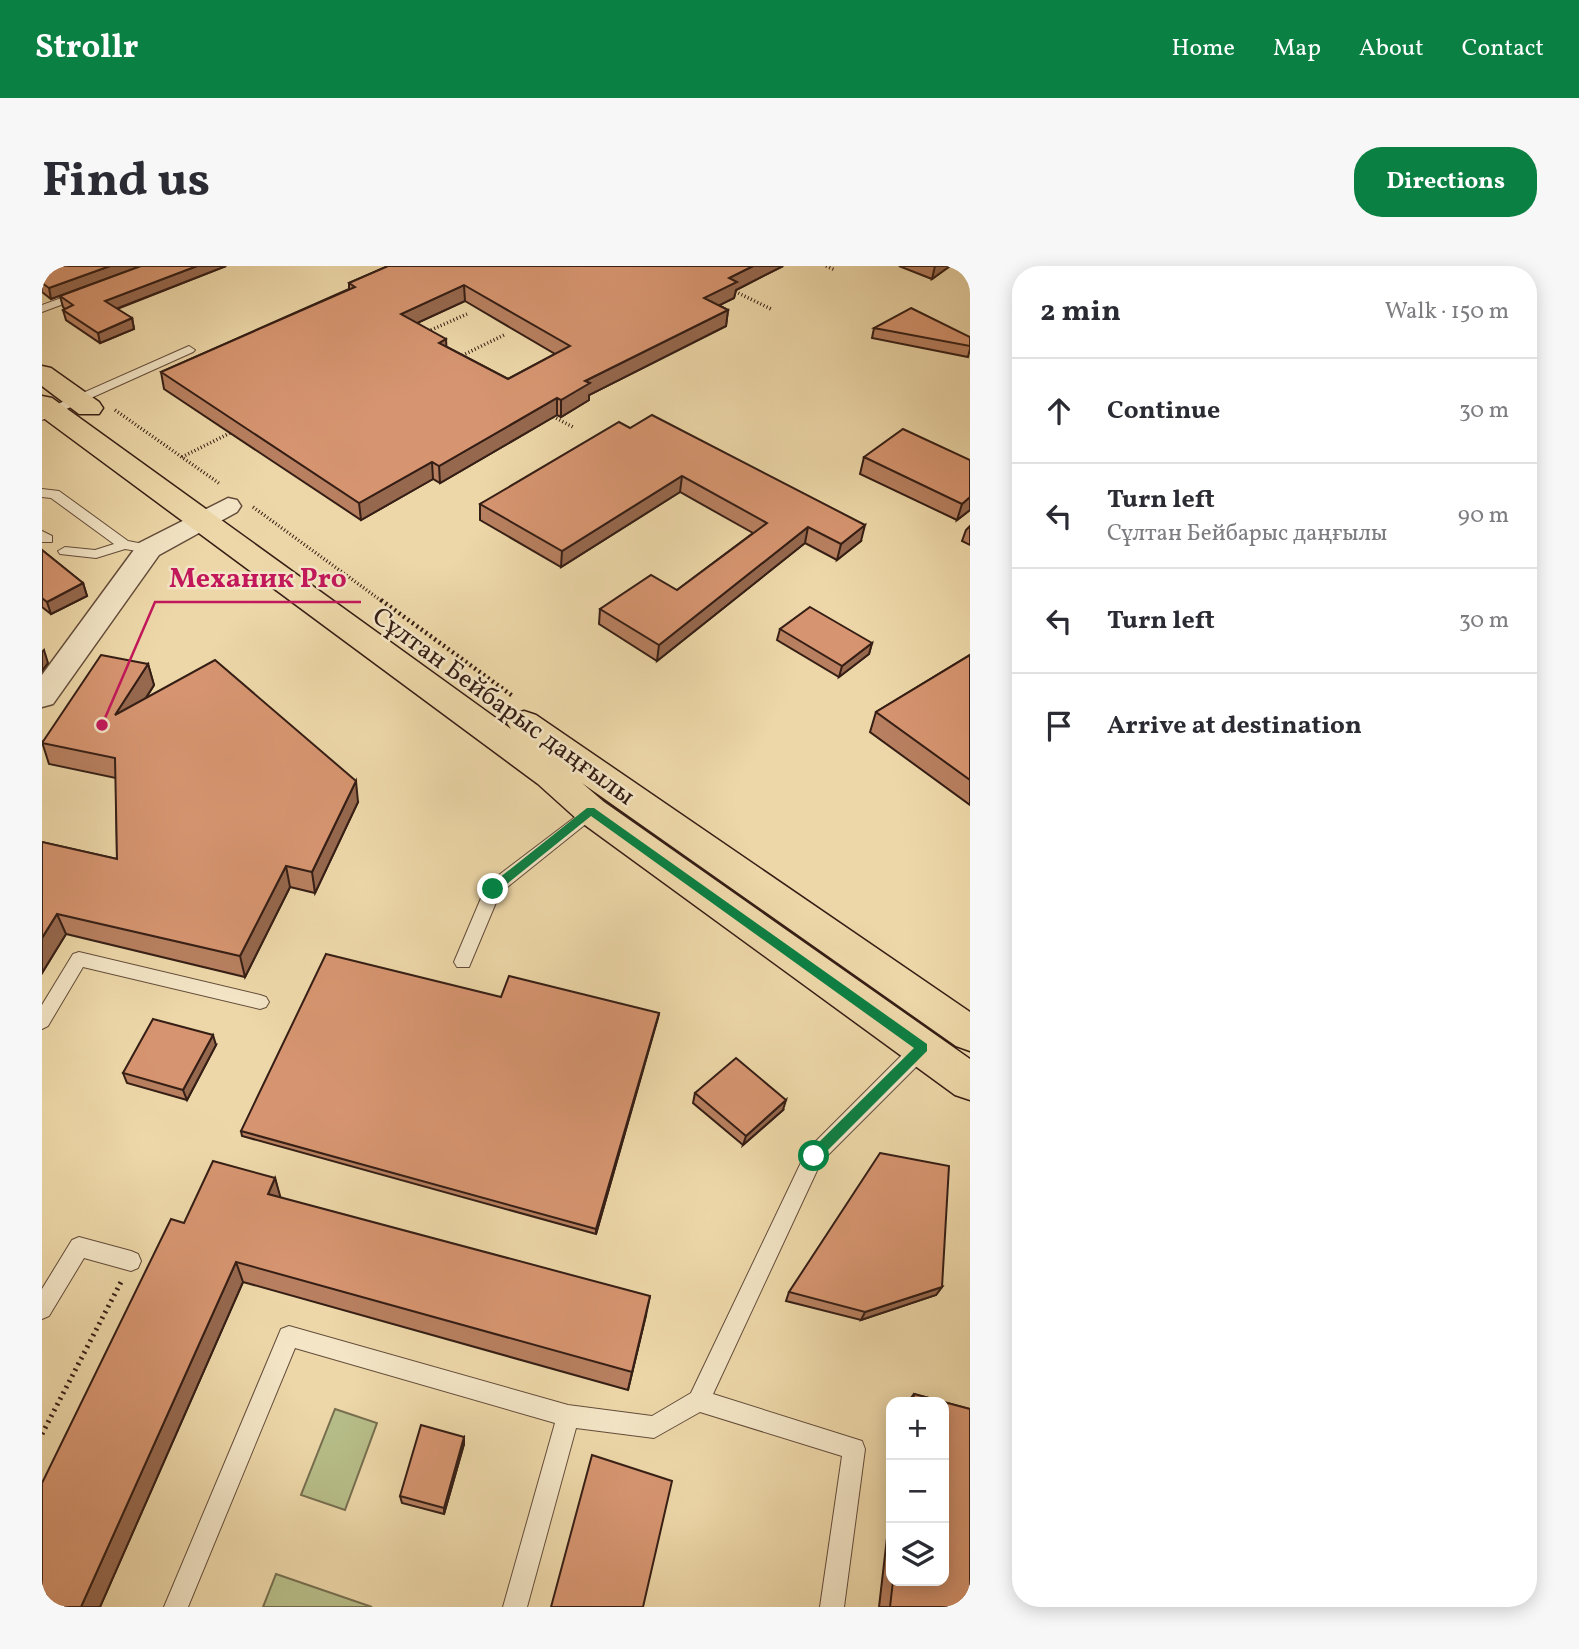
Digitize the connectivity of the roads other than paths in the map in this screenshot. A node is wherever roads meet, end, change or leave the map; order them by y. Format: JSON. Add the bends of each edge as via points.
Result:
{"nodes":[{"id":1,"x":94,"y":290,"type":"edge"},
{"id":2,"x":42,"y":309,"type":"edge"},
{"id":3,"x":189,"y":350,"type":"dead end"},
{"id":4,"x":42,"y":373,"type":"edge"},
{"id":5,"x":61,"y":405,"type":"edge"},
{"id":6,"x":42,"y":493,"type":"edge"},
{"id":7,"x":227,"y":505,"type":"junction"},
{"id":8,"x":137,"y":547,"type":"junction"},
{"id":9,"x":65,"y":551,"type":"dead end"},
{"id":10,"x":42,"y":697,"type":"edge"},
{"id":11,"x":591,"y":811,"type":"junction"},
{"id":12,"x":463,"y":962,"type":"dead end"},
{"id":13,"x":260,"y":1002,"type":"dead end"},
{"id":14,"x":42,"y":1021,"type":"edge"},
{"id":15,"x":970,"y":1034,"type":"edge"},
{"id":16,"x":923,"y":1047,"type":"junction"},
{"id":17,"x":970,"y":1082,"type":"edge"},
{"id":18,"x":131,"y":1261,"type":"road end"},
{"id":19,"x":42,"y":1309,"type":"edge"},
{"id":20,"x":699,"y":1401,"type":"junction"},
{"id":21,"x":568,"y":1416,"type":"junction"},
{"id":22,"x":176,"y":1607,"type":"edge"},
{"id":23,"x":515,"y":1607,"type":"edge"},
{"id":24,"x":832,"y":1607,"type":"edge"}],
"edges":[{"from":1,"to":2,"type":"lane"},
{"from":3,"to":5,"type":"lane"},
{"from":4,"to":5,"type":"main road","name":"Сұлтан Бейбарыс даңғылы"},
{"from":5,"to":7,"type":"main road","name":"Сұлтан Бейбарыс даңғылы"},
{"from":6,"to":8,"type":"lane","via":[[54,494]]},
{"from":7,"to":8,"type":"street"},
{"from":7,"to":11,"type":"main road","name":"Сұлтан Бейбарыс даңғылы"},
{"from":7,"to":15,"type":"main road","name":"Сұлтан Бейбарыс даңғылы","via":[[616,790]]},
{"from":8,"to":9,"type":"lane","via":[[96,554]]},
{"from":8,"to":10,"type":"street"},
{"from":11,"to":12,"type":"lane","via":[[493,889]]},
{"from":11,"to":16,"type":"main road","name":"Сұлтан Бейбарыс даңғылы"},
{"from":13,"to":14,"type":"lane","via":[[79,959]]},
{"from":16,"to":17,"type":"main road","name":"Сұлтан Бейбарыс даңғылы"},
{"from":16,"to":20,"type":"lane","via":[[814,1156]]},
{"from":18,"to":19,"type":"lane","via":[[79,1247]]},
{"from":20,"to":21,"type":"lane","via":[[654,1427]]},
{"from":20,"to":24,"type":"lane","via":[[854,1449]]},
{"from":21,"to":22,"type":"lane","via":[[289,1336]]},
{"from":21,"to":23,"type":"lane"}]}
